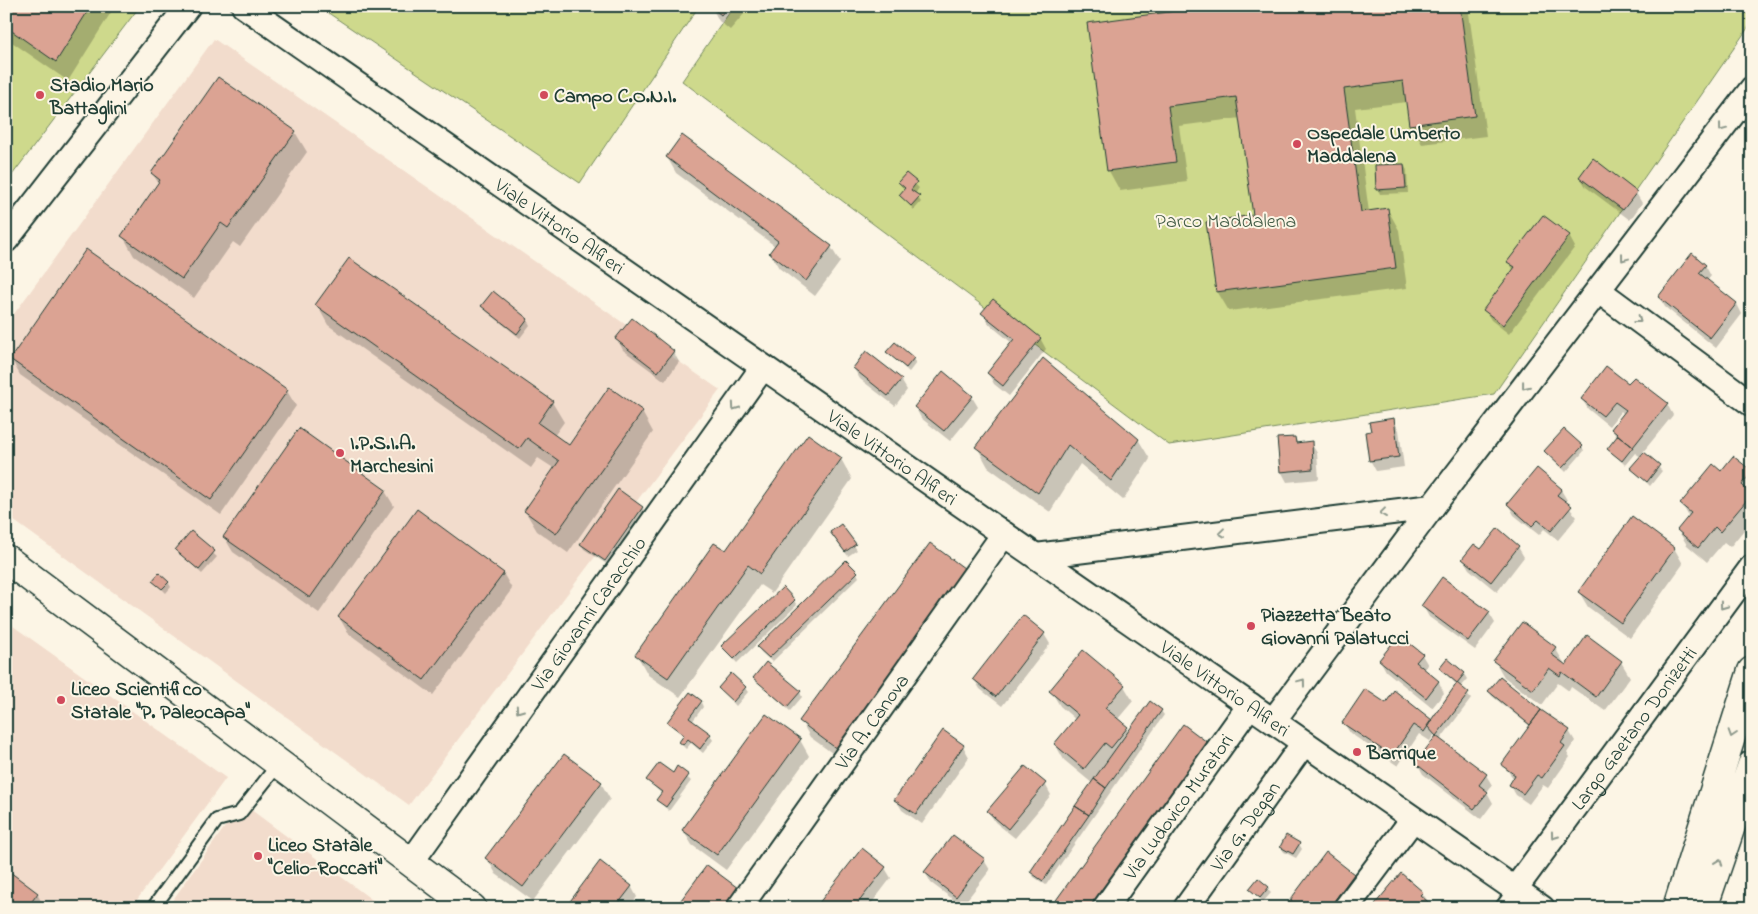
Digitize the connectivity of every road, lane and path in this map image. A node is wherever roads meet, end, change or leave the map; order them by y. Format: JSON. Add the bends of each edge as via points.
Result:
{"nodes":[{"id":1,"x":188,"y":6,"type":"edge"},
{"id":2,"x":244,"y":6,"type":"edge"},
{"id":3,"x":1752,"y":89,"type":"edge"},
{"id":4,"x":6,"y":240,"type":"edge"},
{"id":5,"x":1599,"y":291,"type":"junction"},
{"id":6,"x":763,"y":367,"type":"junction"},
{"id":7,"x":1752,"y":404,"type":"edge"},
{"id":8,"x":1432,"y":508,"type":"junction"},
{"id":9,"x":1004,"y":534,"type":"junction"},
{"id":10,"x":1036,"y":556,"type":"junction"},
{"id":11,"x":6,"y":559,"type":"edge"},
{"id":12,"x":1752,"y":567,"type":"edge"},
{"id":13,"x":1752,"y":671,"type":"edge"},
{"id":14,"x":1250,"y":705,"type":"junction"},
{"id":15,"x":1273,"y":721,"type":"junction"},
{"id":16,"x":1304,"y":743,"type":"junction"},
{"id":17,"x":280,"y":762,"type":"junction"},
{"id":18,"x":1752,"y":765,"type":"edge"},
{"id":19,"x":1752,"y":792,"type":"edge"},
{"id":20,"x":1736,"y":814,"type":"junction"},
{"id":21,"x":1413,"y":819,"type":"junction"},
{"id":22,"x":412,"y":861,"type":"junction"},
{"id":23,"x":1508,"y":898,"type":"edge"},
{"id":24,"x":153,"y":908,"type":"edge"},
{"id":25,"x":472,"y":908,"type":"edge"},
{"id":26,"x":739,"y":908,"type":"edge"},
{"id":27,"x":1106,"y":908,"type":"edge"},
{"id":28,"x":1186,"y":908,"type":"edge"},
{"id":29,"x":1346,"y":908,"type":"edge"},
{"id":30,"x":1542,"y":908,"type":"edge"},
{"id":31,"x":1677,"y":908,"type":"edge"},
{"id":32,"x":1703,"y":908,"type":"edge"}],
"edges":[{"from":1,"to":4,"type":"street"},
{"from":2,"to":6,"type":"street","name":"Viale Vittorio Alfieri"},
{"from":3,"to":5,"type":"street","one_way":true},
{"from":5,"to":7,"type":"street","one_way":true},
{"from":5,"to":8,"type":"street","one_way":true},
{"from":6,"to":9,"type":"street","name":"Viale Vittorio Alfieri"},
{"from":6,"to":22,"type":"street","name":"Via Giovanni Caracchio","one_way":true},
{"from":8,"to":10,"type":"street","one_way":true},
{"from":15,"to":8,"type":"street","one_way":true},
{"from":9,"to":10,"type":"street","name":"Viale Vittorio Alfieri"},
{"from":9,"to":26,"type":"street","name":"Via A. Canova"},
{"from":10,"to":14,"type":"street","name":"Viale Vittorio Alfieri"},
{"from":11,"to":17,"type":"street"},
{"from":12,"to":23,"type":"street","name":"Largo Gaetano Donizetti","one_way":true},
{"from":13,"to":31,"type":"street","one_way":true},
{"from":14,"to":15,"type":"street","name":"Viale Vittorio Alfieri"},
{"from":14,"to":27,"type":"street","name":"Via Ludovico Muratori"},
{"from":15,"to":16,"type":"street","name":"Viale Vittorio Alfieri"},
{"from":16,"to":21,"type":"street","name":"Viale Vittorio Alfieri"},
{"from":16,"to":28,"type":"street","name":"Via G. Degan"},
{"from":17,"to":22,"type":"street"},
{"from":17,"to":24,"type":"lane","via":[[239,814],[217,820]]},
{"from":18,"to":20,"type":"street"},
{"from":19,"to":20,"type":"street"},
{"from":32,"to":20,"type":"street","one_way":true},
{"from":21,"to":23,"type":"street","name":"Viale Vittorio Alfieri"},
{"from":21,"to":29,"type":"street"},
{"from":22,"to":25,"type":"street"},
{"from":23,"to":30,"type":"street","name":"Viale Vittorio Alfieri"}]}
